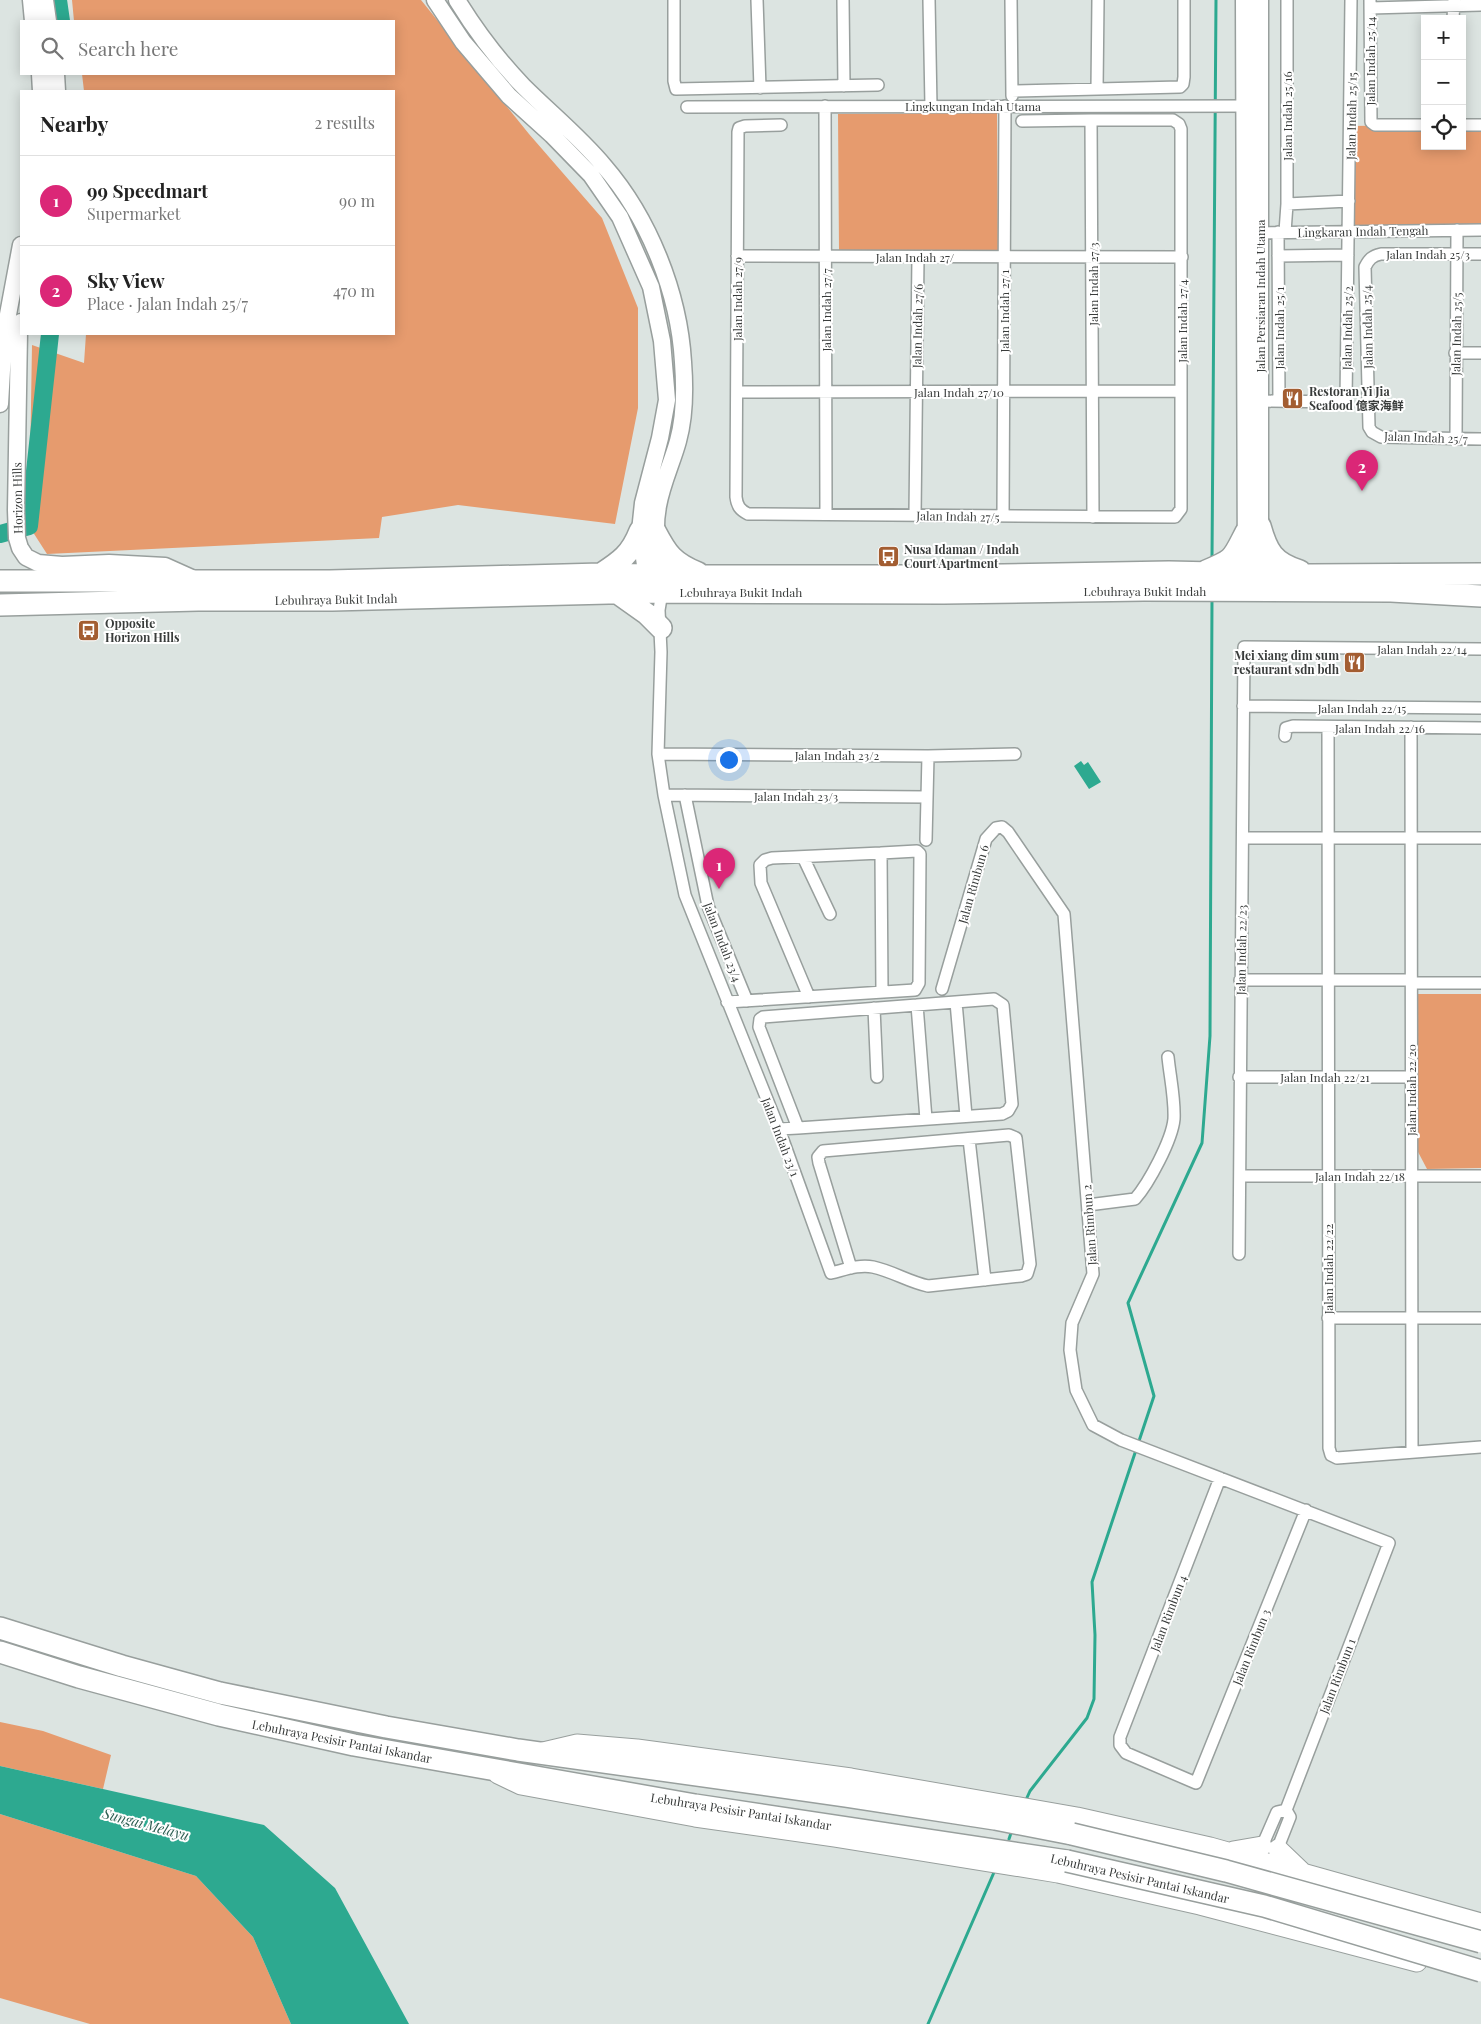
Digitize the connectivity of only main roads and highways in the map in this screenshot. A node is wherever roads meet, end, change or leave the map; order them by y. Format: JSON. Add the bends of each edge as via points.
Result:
{"nodes":[{"id":1,"x":30,"y":0,"type":"edge"},
{"id":2,"x":46,"y":0,"type":"edge"},
{"id":3,"x":435,"y":0,"type":"edge"},
{"id":4,"x":457,"y":0,"type":"edge"},
{"id":5,"x":1244,"y":0,"type":"edge"},
{"id":6,"x":1260,"y":0,"type":"edge"},
{"id":7,"x":33,"y":20,"type":"edge"},
{"id":8,"x":48,"y":20,"type":"edge"},
{"id":9,"x":40,"y":75,"type":"edge"},
{"id":10,"x":56,"y":75,"type":"edge"},
{"id":11,"x":41,"y":90,"type":"edge"},
{"id":12,"x":57,"y":90,"type":"edge"},
{"id":13,"x":1252,"y":106,"type":"junction"},
{"id":14,"x":1252,"y":233,"type":"junction"},
{"id":15,"x":20,"y":250,"type":"edge"},
{"id":16,"x":20,"y":327,"type":"edge"},
{"id":17,"x":0,"y":404,"type":"edge"},
{"id":18,"x":1253,"y":529,"type":"junction"},
{"id":19,"x":647,"y":531,"type":"junction"},
{"id":20,"x":601,"y":574,"type":"junction"},
{"id":21,"x":1481,"y":574,"type":"edge"},
{"id":22,"x":1312,"y":575,"type":"junction"},
{"id":23,"x":704,"y":576,"type":"junction"},
{"id":24,"x":1241,"y":579,"type":"junction"},
{"id":25,"x":0,"y":581,"type":"edge"},
{"id":26,"x":197,"y":581,"type":"junction"},
{"id":27,"x":1197,"y":582,"type":"junction"},
{"id":28,"x":616,"y":592,"type":"junction"},
{"id":29,"x":656,"y":595,"type":"junction"},
{"id":30,"x":1481,"y":596,"type":"edge"},
{"id":31,"x":0,"y":605,"type":"edge"},
{"id":32,"x":0,"y":1628,"type":"edge"},
{"id":33,"x":0,"y":1652,"type":"edge"},
{"id":34,"x":540,"y":1753,"type":"junction"},
{"id":35,"x":485,"y":1767,"type":"junction"},
{"id":36,"x":1218,"y":1850,"type":"junction"},
{"id":37,"x":1268,"y":1851,"type":"junction"},
{"id":38,"x":1327,"y":1880,"type":"junction"},
{"id":39,"x":1200,"y":1905,"type":"junction"},
{"id":40,"x":1250,"y":1918,"type":"junction"},
{"id":41,"x":1481,"y":1923,"type":"edge"},
{"id":42,"x":1312,"y":1935,"type":"junction"},
{"id":43,"x":1481,"y":1942,"type":"edge"},
{"id":44,"x":1481,"y":1971,"type":"edge"},
{"id":45,"x":1481,"y":1981,"type":"edge"}],
"edges":[{"from":1,"to":7,"type":"main road"},
{"from":2,"to":8,"type":"main road"},
{"from":3,"to":19,"type":"main road","via":[[463,42],[509,96],[590,175],[620,217],[651,287],[662,341],[667,400],[643,503]]},
{"from":4,"to":19,"type":"main road","via":[[475,30],[523,86],[604,166],[635,208],[657,252],[681,337],[684,404],[678,441]]},
{"from":5,"to":13,"type":"main road","name":"Jalan Persiaran Indah Utama"},
{"from":6,"to":13,"type":"main road","name":"Jalan Persiaran Indah Utama"},
{"from":9,"to":11,"type":"main road"},
{"from":10,"to":12,"type":"main road"},
{"from":13,"to":14,"type":"main road","name":"Jalan Persiaran Indah Utama"},
{"from":14,"to":18,"type":"main road","name":"Jalan Persiaran Indah Utama"},
{"from":14,"to":18,"type":"main road","name":"Jalan Persiaran Indah Utama","via":[[1260,401]]},
{"from":15,"to":17,"type":"main road","via":[[4,336]]},
{"from":16,"to":26,"type":"main road","name":"Horizon Hills","via":[[16,510],[20,548],[26,557],[38,563],[62,565],[165,566]]},
{"from":18,"to":22,"type":"highway","via":[[1277,561]]},
{"from":18,"to":24,"type":"main road","name":"Jalan Persiaran Indah Utama"},
{"from":18,"to":24,"type":"highway","via":[[1234,556]]},
{"from":19,"to":20,"type":"highway","via":[[629,553]]},
{"from":19,"to":23,"type":"highway","via":[[674,560]]},
{"from":19,"to":29,"type":"main road"},
{"from":20,"to":26,"type":"highway","name":"Lebuhraya Bukit Indah"},
{"from":20,"to":29,"type":"highway","name":"Lebuhraya Bukit Indah"},
{"from":21,"to":22,"type":"highway","name":"Lebuhraya Bukit Indah"},
{"from":22,"to":24,"type":"highway","name":"Lebuhraya Bukit Indah"},
{"from":23,"to":27,"type":"highway","name":"Lebuhraya Bukit Indah"},
{"from":23,"to":29,"type":"highway","name":"Lebuhraya Bukit Indah"},
{"from":24,"to":27,"type":"highway"},
{"from":24,"to":27,"type":"highway","name":"Lebuhraya Bukit Indah"},
{"from":24,"to":30,"type":"highway","name":"Lebuhraya Bukit Indah"},
{"from":25,"to":26,"type":"highway","name":"Lebuhraya Bukit Indah"},
{"from":27,"to":29,"type":"highway","name":"Lebuhraya Bukit Indah","via":[[944,593]]},
{"from":28,"to":29,"type":"highway","name":"Lebuhraya Bukit Indah"},
{"from":28,"to":29,"type":"highway","via":[[647,614]]},
{"from":28,"to":31,"type":"highway","name":"Lebuhraya Bukit Indah"},
{"from":32,"to":34,"type":"highway","name":"Lebuhraya Pesisir Pantai Iskandar","via":[[220,1693],[386,1728]]},
{"from":33,"to":35,"type":"highway","name":"Lebuhraya Pesisir Pantai Iskandar","via":[[79,1677],[264,1726]]},
{"from":34,"to":36,"type":"main road","via":[[577,1744],[851,1778],[1077,1817]]},
{"from":34,"to":43,"type":"highway","name":"Lebuhraya Pesisir Pantai Iskandar","bridge":true,"via":[[846,1796],[1072,1834],[1226,1871]]},
{"from":35,"to":39,"type":"main road","via":[[521,1785],[695,1817],[1058,1873]]},
{"from":35,"to":44,"type":"highway","name":"Lebuhraya Pesisir Pantai Iskandar","bridge":true,"via":[[695,1805],[1067,1860],[1264,1906]]},
{"from":36,"to":37,"type":"main road"},
{"from":36,"to":39,"type":"main road","via":[[1222,1885],[1217,1899]]},
{"from":37,"to":38,"type":"main road","via":[[1304,1874]]},
{"from":37,"to":40,"type":"main road"},
{"from":38,"to":41,"type":"main road"},
{"from":38,"to":42,"type":"main road","via":[[1308,1893],[1302,1907],[1304,1925]]},
{"from":39,"to":40,"type":"main road"},
{"from":40,"to":42,"type":"main road"},
{"from":42,"to":45,"type":"main road"}]}
